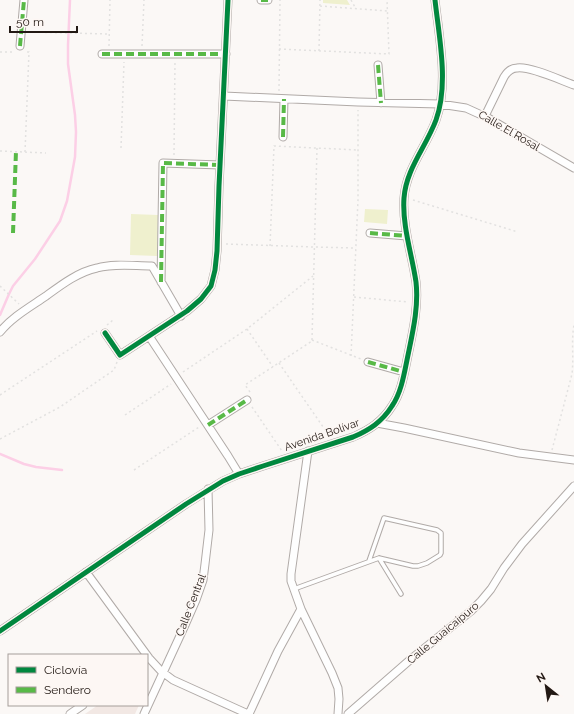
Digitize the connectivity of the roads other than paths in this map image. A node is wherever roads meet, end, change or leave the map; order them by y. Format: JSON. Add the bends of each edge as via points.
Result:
{"nodes":[{"id":1,"x":24,"y":0,"type":"edge"},
{"id":2,"x":228,"y":0,"type":"edge"},
{"id":3,"x":260,"y":0,"type":"edge"},
{"id":4,"x":268,"y":0,"type":"edge"},
{"id":5,"x":435,"y":0,"type":"edge"},
{"id":6,"x":20,"y":46,"type":"dead end"},
{"id":7,"x":106,"y":53,"type":"road end"},
{"id":8,"x":226,"y":54,"type":"junction"},
{"id":9,"x":378,"y":65,"type":"dead end"},
{"id":10,"x":574,"y":85,"type":"edge"},
{"id":11,"x":224,"y":96,"type":"junction"},
{"id":12,"x":281,"y":99,"type":"junction"},
{"id":13,"x":381,"y":103,"type":"junction"},
{"id":14,"x":440,"y":104,"type":"junction"},
{"id":15,"x":485,"y":116,"type":"junction"},
{"id":16,"x":283,"y":137,"type":"dead end"},
{"id":17,"x":220,"y":164,"type":"junction"},
{"id":18,"x":574,"y":168,"type":"edge"},
{"id":19,"x":370,"y":234,"type":"dead end"},
{"id":20,"x":407,"y":236,"type":"junction"},
{"id":21,"x":161,"y":282,"type":"junction"},
{"id":22,"x":181,"y":316,"type":"junction"},
{"id":23,"x":0,"y":332,"type":"edge"},
{"id":24,"x":105,"y":333,"type":"dead end"},
{"id":25,"x":149,"y":336,"type":"junction"},
{"id":26,"x":368,"y":362,"type":"road end"},
{"id":27,"x":404,"y":372,"type":"junction"},
{"id":28,"x":247,"y":400,"type":"road end"},
{"id":29,"x":207,"y":424,"type":"junction"},
{"id":30,"x":377,"y":424,"type":"junction"},
{"id":31,"x":308,"y":451,"type":"junction"},
{"id":32,"x":574,"y":460,"type":"edge"},
{"id":33,"x":239,"y":474,"type":"junction"},
{"id":34,"x":574,"y":486,"type":"edge"},
{"id":35,"x":208,"y":489,"type":"junction"},
{"id":36,"x":379,"y":558,"type":"junction"},
{"id":37,"x":369,"y":561,"type":"junction"},
{"id":38,"x":86,"y":572,"type":"junction"},
{"id":39,"x":294,"y":590,"type":"junction"},
{"id":40,"x":401,"y":594,"type":"dead end"},
{"id":41,"x":302,"y":609,"type":"junction"},
{"id":42,"x":0,"y":631,"type":"edge"},
{"id":43,"x":144,"y":654,"type":"edge"},
{"id":44,"x":148,"y":659,"type":"edge"},
{"id":45,"x":163,"y":673,"type":"junction"},
{"id":46,"x":148,"y":705,"type":"edge"},
{"id":47,"x":82,"y":706,"type":"edge"},
{"id":48,"x":70,"y":714,"type":"edge"},
{"id":49,"x":249,"y":714,"type":"edge"},
{"id":50,"x":338,"y":714,"type":"edge"},
{"id":51,"x":348,"y":714,"type":"edge"}],
"edges":[{"from":1,"to":6,"type":"street"},
{"from":2,"to":8,"type":"street"},
{"from":3,"to":4,"type":"street"},
{"from":5,"to":14,"type":"street","name":"Avenida Bolívar","via":[[442,74]]},
{"from":7,"to":8,"type":"street"},
{"from":8,"to":11,"type":"street"},
{"from":9,"to":13,"type":"street"},
{"from":10,"to":15,"type":"street","via":[[525,68],[514,68],[506,73]]},
{"from":11,"to":12,"type":"street","name":"Calle El Rosal"},
{"from":11,"to":17,"type":"street"},
{"from":12,"to":13,"type":"street","name":"Calle El Rosal"},
{"from":12,"to":16,"type":"street"},
{"from":13,"to":14,"type":"street","name":"Calle El Rosal"},
{"from":14,"to":15,"type":"street","name":"Calle El Rosal","via":[[466,108]]},
{"from":14,"to":20,"type":"street","name":"Avenida Bolívar","via":[[429,137],[410,172],[407,183],[404,198]]},
{"from":15,"to":18,"type":"street","name":"Calle El Rosal"},
{"from":17,"to":21,"type":"street","via":[[163,162]]},
{"from":17,"to":22,"type":"street","via":[[218,244],[210,286],[201,299]]},
{"from":19,"to":20,"type":"street"},
{"from":20,"to":27,"type":"street","name":"Avenida Bolívar","via":[[416,283],[416,302],[413,332]]},
{"from":21,"to":22,"type":"street"},
{"from":21,"to":23,"type":"street","via":[[152,266],[96,268],[65,283],[25,310]]},
{"from":22,"to":25,"type":"street"},
{"from":24,"to":25,"type":"street","via":[[120,356]]},
{"from":25,"to":29,"type":"street"},
{"from":26,"to":27,"type":"street"},
{"from":27,"to":30,"type":"street","name":"Avenida Bolívar","via":[[394,405]]},
{"from":28,"to":29,"type":"street"},
{"from":29,"to":33,"type":"street"},
{"from":30,"to":31,"type":"street","name":"Avenida Bolívar","via":[[353,437]]},
{"from":30,"to":32,"type":"street","via":[[519,453]]},
{"from":31,"to":33,"type":"street","name":"Avenida Bolívar"},
{"from":31,"to":39,"type":"street","via":[[291,574]]},
{"from":33,"to":35,"type":"street","name":"Avenida Bolívar"},
{"from":34,"to":51,"type":"street","name":"Calle Guaicaipuro","via":[[522,544],[482,601]]},
{"from":35,"to":38,"type":"street","name":"Avenida Bolívar"},
{"from":35,"to":45,"type":"street","name":"Calle Central","via":[[209,530],[203,580]]},
{"from":36,"to":37,"type":"lane"},
{"from":36,"to":37,"type":"lane","via":[[422,566],[440,555],[441,533],[384,518]]},
{"from":36,"to":40,"type":"lane"},
{"from":37,"to":39,"type":"lane"},
{"from":38,"to":42,"type":"street","name":"Avenida Bolívar"},
{"from":38,"to":43,"type":"street"},
{"from":39,"to":41,"type":"street"},
{"from":41,"to":49,"type":"street","via":[[278,651]]},
{"from":41,"to":50,"type":"street","via":[[336,684]]},
{"from":44,"to":45,"type":"street"},
{"from":45,"to":46,"type":"street","name":"Calle Central"},
{"from":45,"to":49,"type":"street","via":[[173,680]]},
{"from":47,"to":48,"type":"street"}]}
